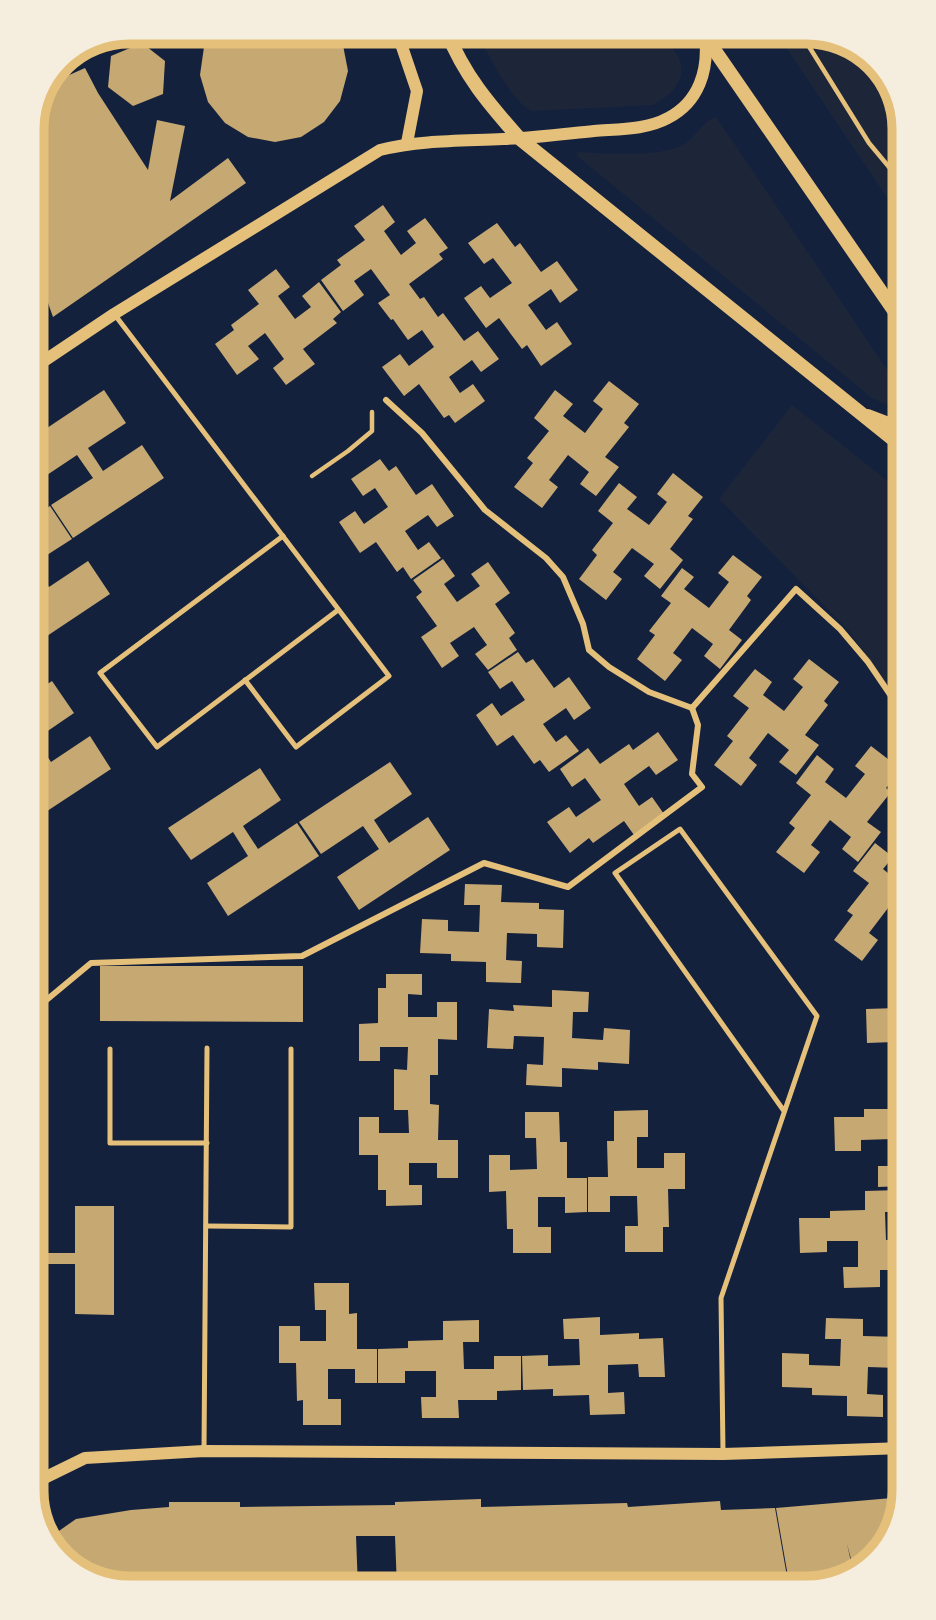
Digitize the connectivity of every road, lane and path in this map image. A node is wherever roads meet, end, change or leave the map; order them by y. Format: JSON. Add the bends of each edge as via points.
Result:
{"nodes":[{"id":1,"x":401,"y":44,"type":"edge"},
{"id":2,"x":452,"y":44,"type":"edge"},
{"id":3,"x":704,"y":44,"type":"edge"},
{"id":4,"x":710,"y":44,"type":"edge"},
{"id":5,"x":807,"y":44,"type":"edge"},
{"id":6,"x":519,"y":138,"type":"junction"},
{"id":7,"x":407,"y":144,"type":"junction"},
{"id":8,"x":892,"y":170,"type":"edge"},
{"id":9,"x":892,"y":306,"type":"edge"},
{"id":10,"x":114,"y":314,"type":"junction"},
{"id":11,"x":44,"y":358,"type":"edge"},
{"id":12,"x":386,"y":400,"type":"joint"},
{"id":13,"x":857,"y":412,"type":"junction"},
{"id":14,"x":892,"y":423,"type":"edge"},
{"id":15,"x":892,"y":438,"type":"edge"},
{"id":16,"x":312,"y":476,"type":"dead end"},
{"id":17,"x":283,"y":536,"type":"junction"},
{"id":18,"x":338,"y":610,"type":"junction"},
{"id":19,"x":245,"y":680,"type":"junction"},
{"id":20,"x":892,"y":697,"type":"edge"},
{"id":21,"x":692,"y":708,"type":"junction"},
{"id":22,"x":44,"y":1002,"type":"edge"},
{"id":23,"x":207,"y":1048,"type":"dead end"},
{"id":24,"x":110,"y":1049,"type":"dead end"},
{"id":25,"x":291,"y":1049,"type":"dead end"},
{"id":26,"x":785,"y":1111,"type":"junction"},
{"id":27,"x":207,"y":1143,"type":"junction"},
{"id":28,"x":206,"y":1226,"type":"junction"},
{"id":29,"x":892,"y":1448,"type":"edge"},
{"id":30,"x":204,"y":1451,"type":"junction"},
{"id":31,"x":723,"y":1454,"type":"junction"},
{"id":32,"x":44,"y":1478,"type":"edge"}],
"edges":[{"from":1,"to":7,"type":"street","via":[[417,91]]},
{"from":2,"to":6,"type":"main road","via":[[479,92]]},
{"from":3,"to":6,"type":"street","via":[[705,70],[699,85],[691,100],[667,119],[639,127]]},
{"from":4,"to":9,"type":"main road"},
{"from":5,"to":8,"type":"path","via":[[869,143]]},
{"from":6,"to":7,"type":"street"},
{"from":6,"to":13,"type":"main road"},
{"from":7,"to":10,"type":"street","via":[[380,150]]},
{"from":10,"to":11,"type":"street"},
{"from":10,"to":17,"type":"lane"},
{"from":12,"to":16,"type":"path","via":[[372,402],[372,431]]},
{"from":12,"to":21,"type":"street","via":[[422,433],[485,510],[563,577],[589,650],[649,692]]},
{"from":13,"to":14,"type":"street"},
{"from":13,"to":15,"type":"main road"},
{"from":17,"to":18,"type":"lane"},
{"from":17,"to":19,"type":"lane","via":[[100,673],[156,747]]},
{"from":18,"to":19,"type":"lane"},
{"from":18,"to":19,"type":"lane","via":[[389,676],[307,739],[296,747]]},
{"from":20,"to":21,"type":"street","via":[[854,646],[796,589]]},
{"from":21,"to":22,"type":"street","via":[[698,725],[692,774],[702,787],[568,887],[484,863],[302,956],[91,963]]},
{"from":23,"to":27,"type":"lane"},
{"from":24,"to":27,"type":"lane","via":[[110,1143]]},
{"from":25,"to":28,"type":"lane","via":[[290,1227]]},
{"from":26,"to":26,"type":"lane","via":[[817,1016],[680,830],[615,873]]},
{"from":26,"to":31,"type":"lane","via":[[721,1298]]},
{"from":27,"to":28,"type":"lane"},
{"from":28,"to":30,"type":"lane"},
{"from":29,"to":31,"type":"street"},
{"from":30,"to":31,"type":"street"},
{"from":30,"to":32,"type":"street","via":[[85,1458]]}]}
